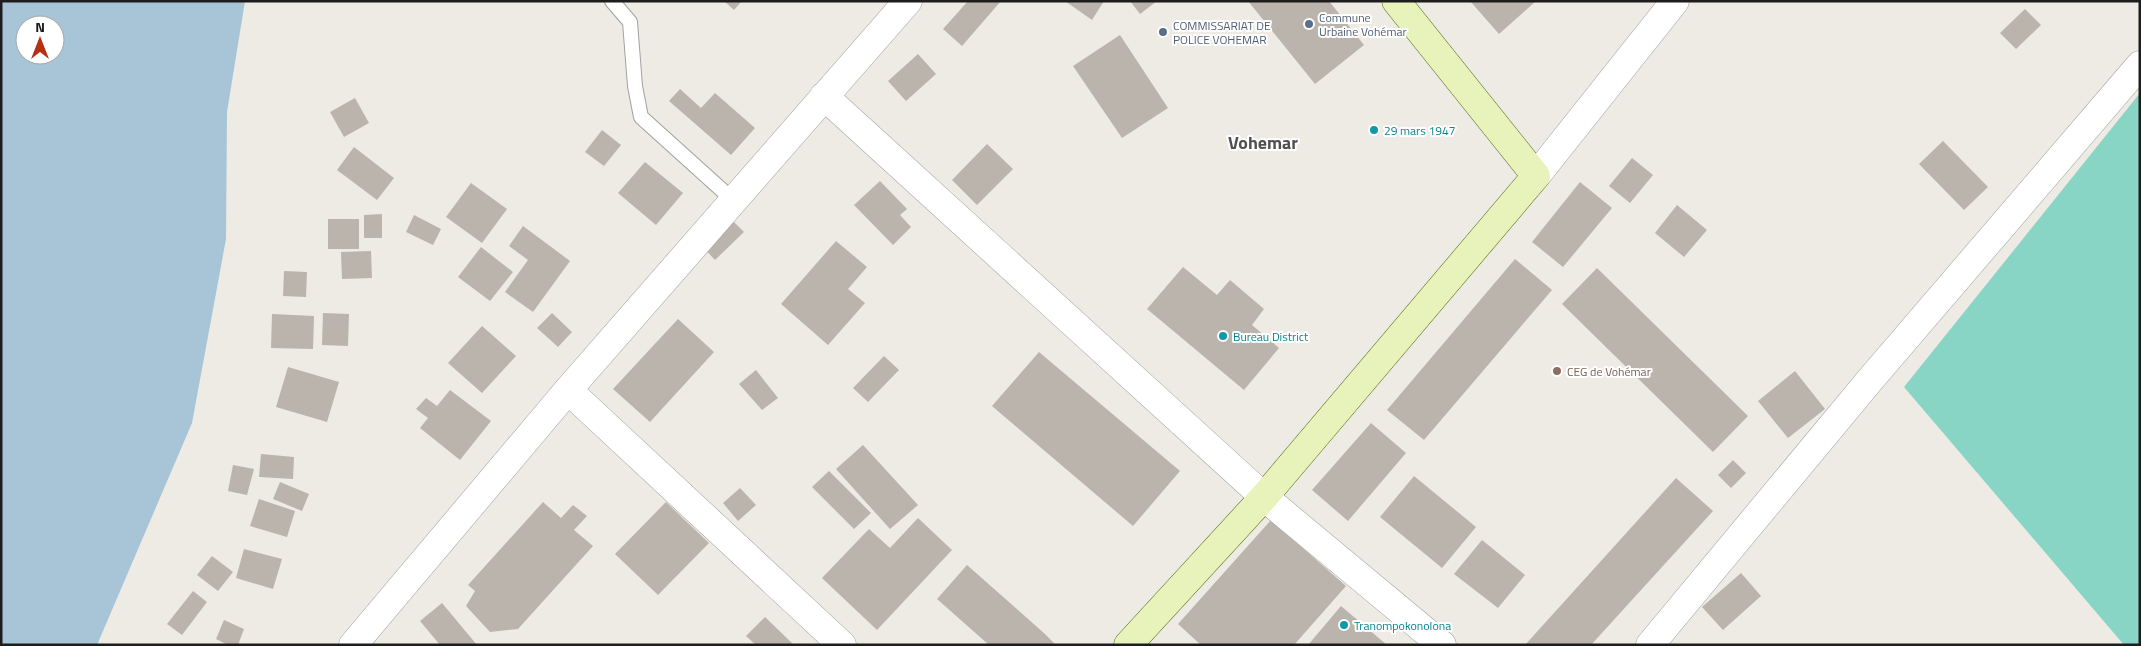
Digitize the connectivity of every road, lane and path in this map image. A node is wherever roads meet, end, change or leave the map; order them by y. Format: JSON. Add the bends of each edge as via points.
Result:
{"nodes":[{"id":1,"x":612,"y":1,"type":"edge"},
{"id":2,"x":908,"y":1,"type":"edge"},
{"id":3,"x":1396,"y":1,"type":"edge"},
{"id":4,"x":1675,"y":1,"type":"edge"},
{"id":5,"x":2140,"y":65,"type":"edge"},
{"id":6,"x":824,"y":96,"type":"junction"},
{"id":7,"x":1536,"y":176,"type":"junction"},
{"id":8,"x":733,"y":200,"type":"junction"},
{"id":9,"x":568,"y":390,"type":"junction"},
{"id":10,"x":1264,"y":497,"type":"junction"},
{"id":11,"x":353,"y":645,"type":"edge"},
{"id":12,"x":842,"y":645,"type":"edge"},
{"id":13,"x":1128,"y":645,"type":"edge"},
{"id":14,"x":1442,"y":645,"type":"edge"},
{"id":15,"x":1650,"y":645,"type":"edge"}],
"edges":[{"from":1,"to":8,"type":"lane","via":[[630,22],[641,117]]},
{"from":2,"to":6,"type":"street"},
{"from":3,"to":7,"type":"street"},
{"from":4,"to":7,"type":"street"},
{"from":5,"to":15,"type":"street","via":[[1870,380]]},
{"from":6,"to":8,"type":"street"},
{"from":6,"to":10,"type":"street"},
{"from":7,"to":10,"type":"street"},
{"from":8,"to":9,"type":"street"},
{"from":9,"to":11,"type":"street"},
{"from":9,"to":12,"type":"street"},
{"from":10,"to":13,"type":"street"},
{"from":10,"to":14,"type":"street"}]}
